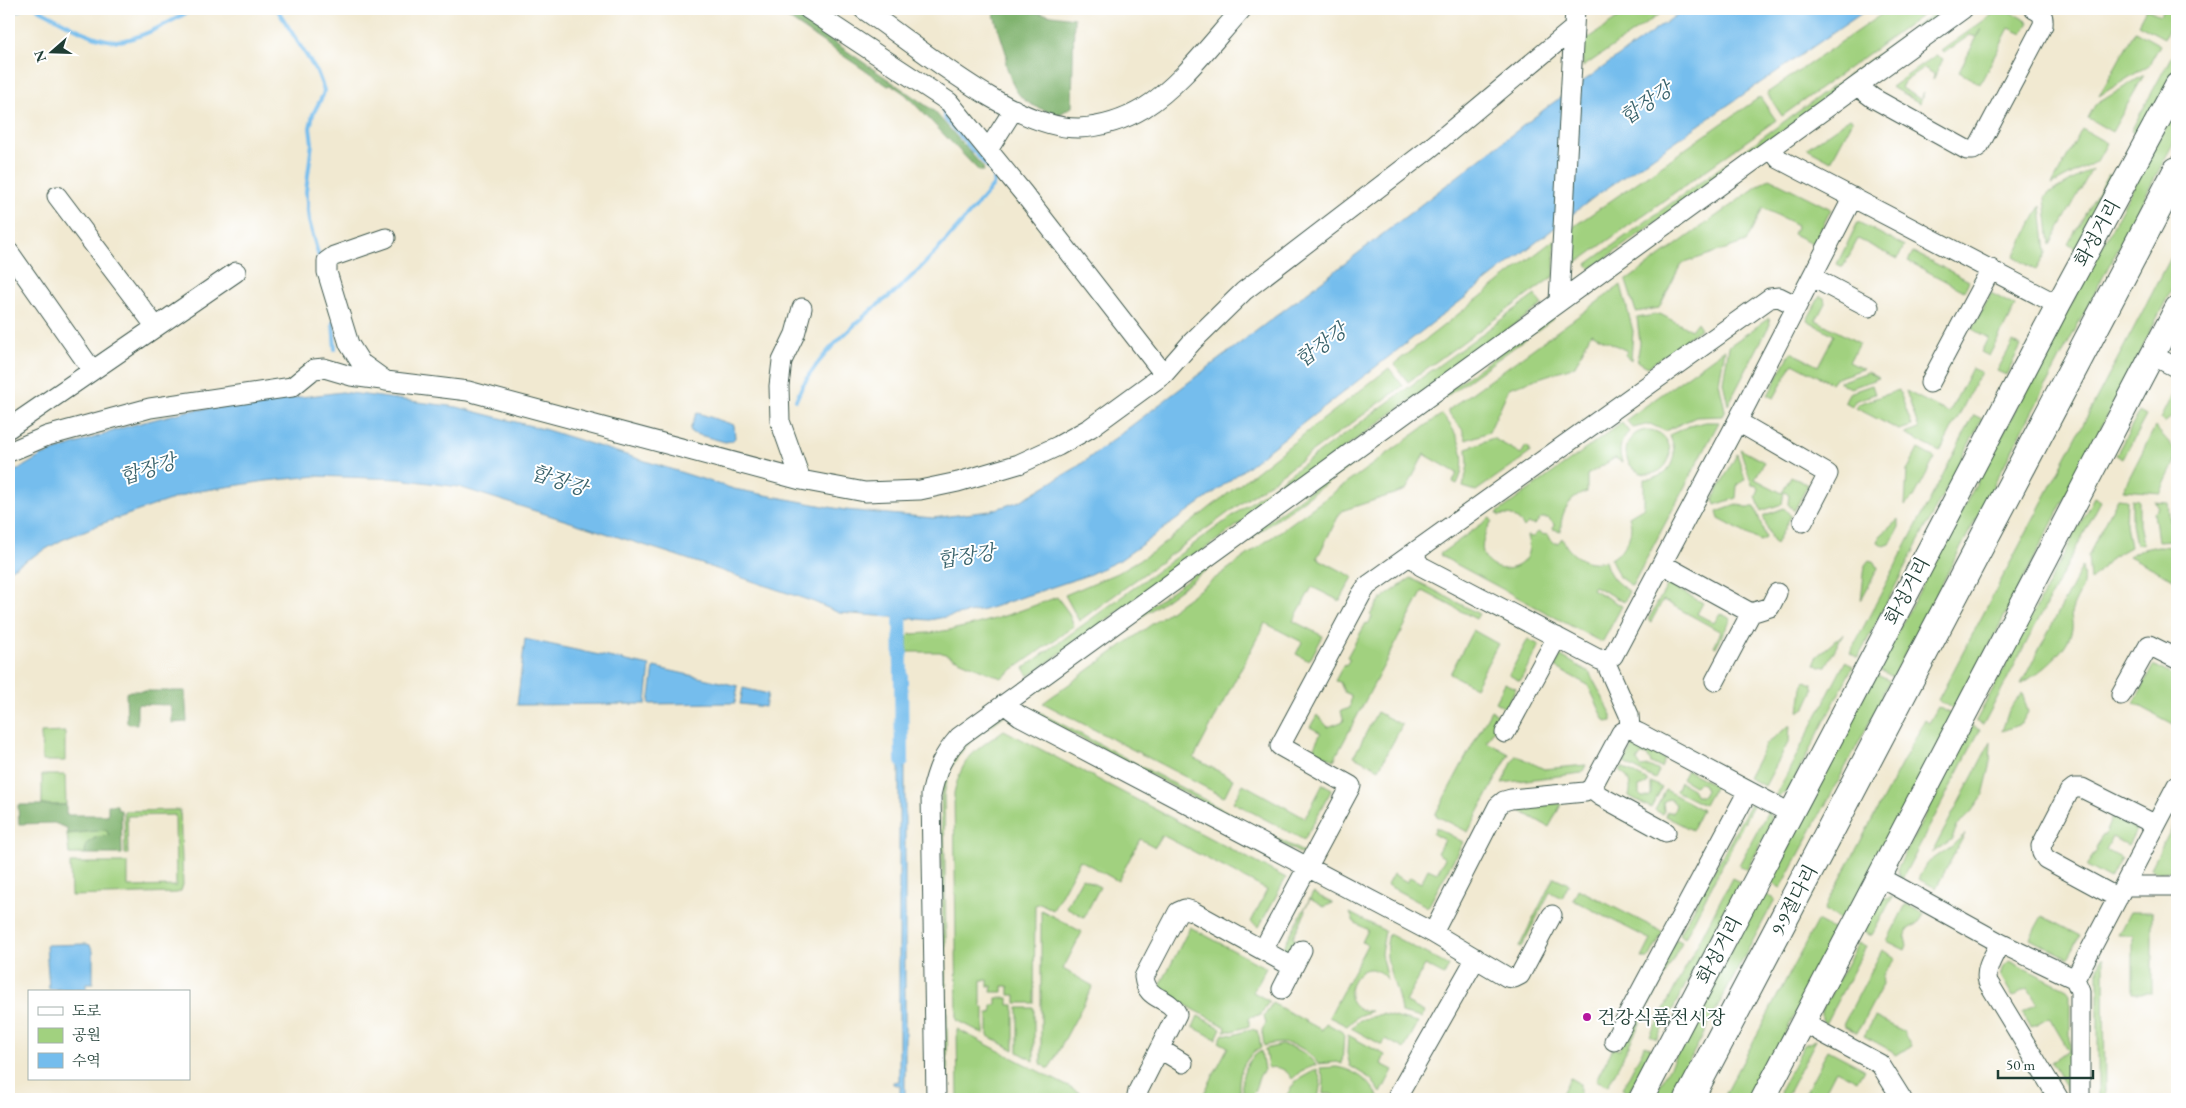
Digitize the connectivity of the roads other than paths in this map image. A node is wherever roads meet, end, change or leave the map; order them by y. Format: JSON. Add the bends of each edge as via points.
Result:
{"nodes":[{"id":1,"x":808,"y":9,"type":"edge"},
{"id":2,"x":863,"y":9,"type":"edge"},
{"id":3,"x":1242,"y":9,"type":"edge"},
{"id":4,"x":1575,"y":9,"type":"edge"},
{"id":5,"x":1963,"y":9,"type":"edge"},
{"id":6,"x":2034,"y":9,"type":"edge"},
{"id":7,"x":885,"y":16,"type":"edge"},
{"id":8,"x":1574,"y":28,"type":"junction"},
{"id":9,"x":2177,"y":85,"type":"edge"},
{"id":10,"x":1856,"y":86,"type":"junction"},
{"id":11,"x":1014,"y":109,"type":"junction"},
{"id":12,"x":1771,"y":148,"type":"junction"},
{"id":13,"x":988,"y":150,"type":"junction"},
{"id":14,"x":2177,"y":171,"type":"edge"},
{"id":15,"x":57,"y":196,"type":"dead end"},
{"id":16,"x":1853,"y":197,"type":"junction"},
{"id":17,"x":2177,"y":210,"type":"edge"},
{"id":18,"x":386,"y":238,"type":"dead end"},
{"id":19,"x":9,"y":252,"type":"edge"},
{"id":20,"x":1991,"y":269,"type":"junction"},
{"id":21,"x":236,"y":272,"type":"dead end"},
{"id":22,"x":1812,"y":277,"type":"junction"},
{"id":23,"x":1559,"y":301,"type":"junction"},
{"id":24,"x":2058,"y":305,"type":"junction"},
{"id":25,"x":1797,"y":306,"type":"junction"},
{"id":26,"x":1869,"y":307,"type":"dead end"},
{"id":27,"x":802,"y":308,"type":"dead end"},
{"id":28,"x":2177,"y":308,"type":"edge"},
{"id":29,"x":156,"y":327,"type":"junction"},
{"id":30,"x":2154,"y":356,"type":"junction"},
{"id":31,"x":2177,"y":368,"type":"edge"},
{"id":32,"x":92,"y":370,"type":"junction"},
{"id":33,"x":1164,"y":374,"type":"junction"},
{"id":34,"x":386,"y":381,"type":"junction"},
{"id":35,"x":1930,"y":382,"type":"dead end"},
{"id":36,"x":1736,"y":424,"type":"junction"},
{"id":37,"x":9,"y":428,"type":"edge"},
{"id":38,"x":9,"y":452,"type":"edge"},
{"id":39,"x":801,"y":480,"type":"junction"},
{"id":40,"x":1803,"y":522,"type":"dead end"},
{"id":41,"x":1412,"y":554,"type":"junction"},
{"id":42,"x":1662,"y":564,"type":"junction"},
{"id":43,"x":1777,"y":594,"type":"dead end"},
{"id":44,"x":1751,"y":613,"type":"junction"},
{"id":45,"x":1557,"y":637,"type":"junction"},
{"id":46,"x":2177,"y":659,"type":"edge"},
{"id":47,"x":1605,"y":660,"type":"junction"},
{"id":48,"x":1715,"y":681,"type":"dead end"},
{"id":49,"x":2121,"y":695,"type":"dead end"},
{"id":50,"x":1004,"y":704,"type":"junction"},
{"id":51,"x":1906,"y":704,"type":"junction"},
{"id":52,"x":1630,"y":729,"type":"junction"},
{"id":53,"x":1505,"y":733,"type":"dead end"},
{"id":54,"x":2177,"y":785,"type":"edge"},
{"id":55,"x":1591,"y":789,"type":"junction"},
{"id":56,"x":1748,"y":791,"type":"junction"},
{"id":57,"x":1790,"y":814,"type":"junction"},
{"id":58,"x":2156,"y":825,"type":"junction"},
{"id":59,"x":1666,"y":832,"type":"dead end"},
{"id":60,"x":1308,"y":867,"type":"junction"},
{"id":61,"x":1880,"y":877,"type":"junction"},
{"id":62,"x":2177,"y":886,"type":"edge"},
{"id":63,"x":2121,"y":892,"type":"junction"},
{"id":64,"x":1552,"y":915,"type":"dead end"},
{"id":65,"x":1433,"y":933,"type":"junction"},
{"id":66,"x":2000,"y":943,"type":"junction"},
{"id":67,"x":1263,"y":950,"type":"junction"},
{"id":68,"x":1476,"y":958,"type":"junction"},
{"id":69,"x":2075,"y":979,"type":"junction"},
{"id":70,"x":1282,"y":989,"type":"dead end"},
{"id":71,"x":1804,"y":1022,"type":"junction"},
{"id":72,"x":1614,"y":1042,"type":"dead end"},
{"id":73,"x":1160,"y":1049,"type":"junction"},
{"id":74,"x":1183,"y":1063,"type":"dead end"},
{"id":75,"x":936,"y":1099,"type":"edge"},
{"id":76,"x":1140,"y":1099,"type":"edge"},
{"id":77,"x":1396,"y":1099,"type":"edge"},
{"id":78,"x":1641,"y":1099,"type":"edge"},
{"id":79,"x":1689,"y":1099,"type":"edge"},
{"id":80,"x":1704,"y":1099,"type":"edge"},
{"id":81,"x":1763,"y":1099,"type":"edge"},
{"id":82,"x":1902,"y":1099,"type":"edge"},
{"id":83,"x":2059,"y":1099,"type":"edge"},
{"id":84,"x":2080,"y":1099,"type":"edge"}],
"edges":[{"from":1,"to":13,"type":"street","via":[[948,102]]},
{"from":2,"to":7,"type":"street"},
{"from":3,"to":11,"type":"street","via":[[1173,85],[1144,107],[1112,123],[1079,128],[1052,124]]},
{"from":4,"to":8,"type":"street"},
{"from":5,"to":10,"type":"street"},
{"from":6,"to":10,"type":"street","via":[[2044,18],[2043,25],[1979,146],[1973,150],[1967,150]]},
{"from":7,"to":11,"type":"street","via":[[971,85]]},
{"from":8,"to":23,"type":"street"},
{"from":8,"to":33,"type":"street","via":[[1429,149],[1244,291]]},
{"from":9,"to":24,"type":"main road","name":"화성거리"},
{"from":10,"to":12,"type":"street"},
{"from":11,"to":13,"type":"street"},
{"from":12,"to":16,"type":"street","via":[[1779,159]]},
{"from":12,"to":23,"type":"street"},
{"from":13,"to":33,"type":"street"},
{"from":14,"to":51,"type":"highway"},
{"from":15,"to":29,"type":"street"},
{"from":16,"to":20,"type":"street"},
{"from":16,"to":22,"type":"street"},
{"from":17,"to":51,"type":"highway","via":[[2050,455]]},
{"from":18,"to":34,"type":"street","via":[[334,256],[327,261],[327,272],[349,344],[361,363]]},
{"from":19,"to":32,"type":"street"},
{"from":20,"to":24,"type":"street"},
{"from":20,"to":35,"type":"street"},
{"from":21,"to":29,"type":"street"},
{"from":22,"to":25,"type":"street"},
{"from":22,"to":26,"type":"street"},
{"from":23,"to":50,"type":"street"},
{"from":24,"to":57,"type":"main road","name":"화성거리"},
{"from":25,"to":36,"type":"street"},
{"from":25,"to":41,"type":"street","via":[[1780,297],[1770,298]]},
{"from":27,"to":39,"type":"street","via":[[795,334],[782,361],[779,386],[780,421]]},
{"from":28,"to":30,"type":"main road"},
{"from":29,"to":32,"type":"street"},
{"from":30,"to":31,"type":"street"},
{"from":30,"to":61,"type":"main road"},
{"from":32,"to":37,"type":"street"},
{"from":33,"to":39,"type":"street","via":[[1090,428],[1036,456],[998,471],[920,490],[889,492],[865,492]]},
{"from":34,"to":38,"type":"street","via":[[324,368],[314,369],[292,387],[150,408],[47,436]]},
{"from":34,"to":39,"type":"street","via":[[468,391]]},
{"from":36,"to":40,"type":"street","via":[[1747,426],[1828,474]]},
{"from":36,"to":42,"type":"street"},
{"from":41,"to":45,"type":"street","via":[[1421,566]]},
{"from":41,"to":60,"type":"street","via":[[1367,586],[1280,746],[1351,786]]},
{"from":42,"to":44,"type":"street"},
{"from":42,"to":47,"type":"street","via":[[1613,656]]},
{"from":43,"to":44,"type":"street","via":[[1770,607]]},
{"from":44,"to":48,"type":"street"},
{"from":45,"to":47,"type":"street"},
{"from":45,"to":53,"type":"street"},
{"from":46,"to":49,"type":"street","via":[[2149,645]]},
{"from":47,"to":52,"type":"street","via":[[1629,715]]},
{"from":50,"to":60,"type":"street","via":[[1020,716]]},
{"from":50,"to":75,"type":"street","via":[[959,737],[945,753],[931,795]]},
{"from":51,"to":79,"type":"highway","name":"9·9절다리"},
{"from":51,"to":80,"type":"highway","name":"9·9절다리"},
{"from":52,"to":55,"type":"street","via":[[1622,733]]},
{"from":52,"to":56,"type":"street"},
{"from":54,"to":58,"type":"street"},
{"from":55,"to":59,"type":"street"},
{"from":55,"to":65,"type":"street","via":[[1512,799],[1498,806]]},
{"from":56,"to":57,"type":"street"},
{"from":56,"to":72,"type":"street"},
{"from":57,"to":78,"type":"main road","name":"화성거리"},
{"from":58,"to":63,"type":"street"},
{"from":58,"to":63,"type":"street","via":[[2082,788],[2069,792],[2041,846],[2042,853],[2046,860]]},
{"from":60,"to":65,"type":"street"},
{"from":60,"to":67,"type":"street"},
{"from":61,"to":66,"type":"street"},
{"from":61,"to":71,"type":"main road"},
{"from":62,"to":63,"type":"street"},
{"from":63,"to":69,"type":"street"},
{"from":64,"to":68,"type":"street","via":[[1520,975],[1507,977]]},
{"from":65,"to":68,"type":"street"},
{"from":66,"to":69,"type":"street"},
{"from":66,"to":83,"type":"street","via":[[1988,968],[1988,982]]},
{"from":67,"to":70,"type":"street","via":[[1297,959]]},
{"from":67,"to":73,"type":"street","via":[[1192,911],[1178,912],[1144,977],[1145,987],[1150,993],[1174,1007],[1177,1014]]},
{"from":68,"to":77,"type":"street"},
{"from":69,"to":84,"type":"street","via":[[2080,991]]},
{"from":71,"to":81,"type":"main road"},
{"from":71,"to":82,"type":"street","via":[[1880,1064]]},
{"from":73,"to":74,"type":"street"},
{"from":73,"to":76,"type":"street","via":[[1138,1090]]}]}
